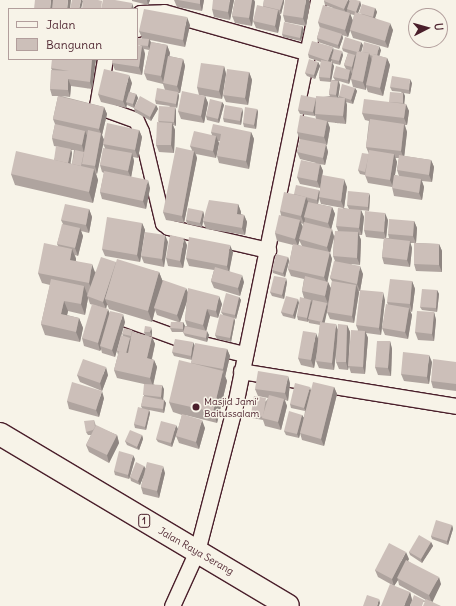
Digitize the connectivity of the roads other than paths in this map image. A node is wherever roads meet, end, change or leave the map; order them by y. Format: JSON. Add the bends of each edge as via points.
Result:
{"nodes":[{"id":1,"x":318,"y":0,"type":"edge"},
{"id":2,"x":138,"y":24,"type":"edge"},
{"id":3,"x":309,"y":53,"type":"junction"},
{"id":4,"x":105,"y":60,"type":"edge"},
{"id":5,"x":268,"y":250,"type":"junction"},
{"id":6,"x":104,"y":310,"type":"edge"},
{"id":7,"x":244,"y":354,"type":"junction"},
{"id":8,"x":241,"y":371,"type":"junction"},
{"id":9,"x":456,"y":406,"type":"edge"},
{"id":10,"x":0,"y":434,"type":"edge"},
{"id":11,"x":197,"y":551,"type":"junction"},
{"id":12,"x":172,"y":606,"type":"edge"},
{"id":13,"x":288,"y":606,"type":"edge"}],
"edges":[{"from":1,"to":3,"type":"street"},
{"from":2,"to":3,"type":"street","via":[[140,13],[164,12]]},
{"from":3,"to":5,"type":"street"},
{"from":4,"to":5,"type":"street","via":[[97,106],[136,120],[163,223],[168,227]]},
{"from":5,"to":7,"type":"street"},
{"from":6,"to":7,"type":"street","via":[[178,338]]},
{"from":7,"to":8,"type":"street"},
{"from":8,"to":9,"type":"street"},
{"from":8,"to":11,"type":"street"},
{"from":10,"to":11,"type":"highway","name":"Jalan Raya Serang","number":"1"},
{"from":11,"to":12,"type":"street"},
{"from":11,"to":13,"type":"highway","name":"Jalan Raya Serang","number":"1"}]}
